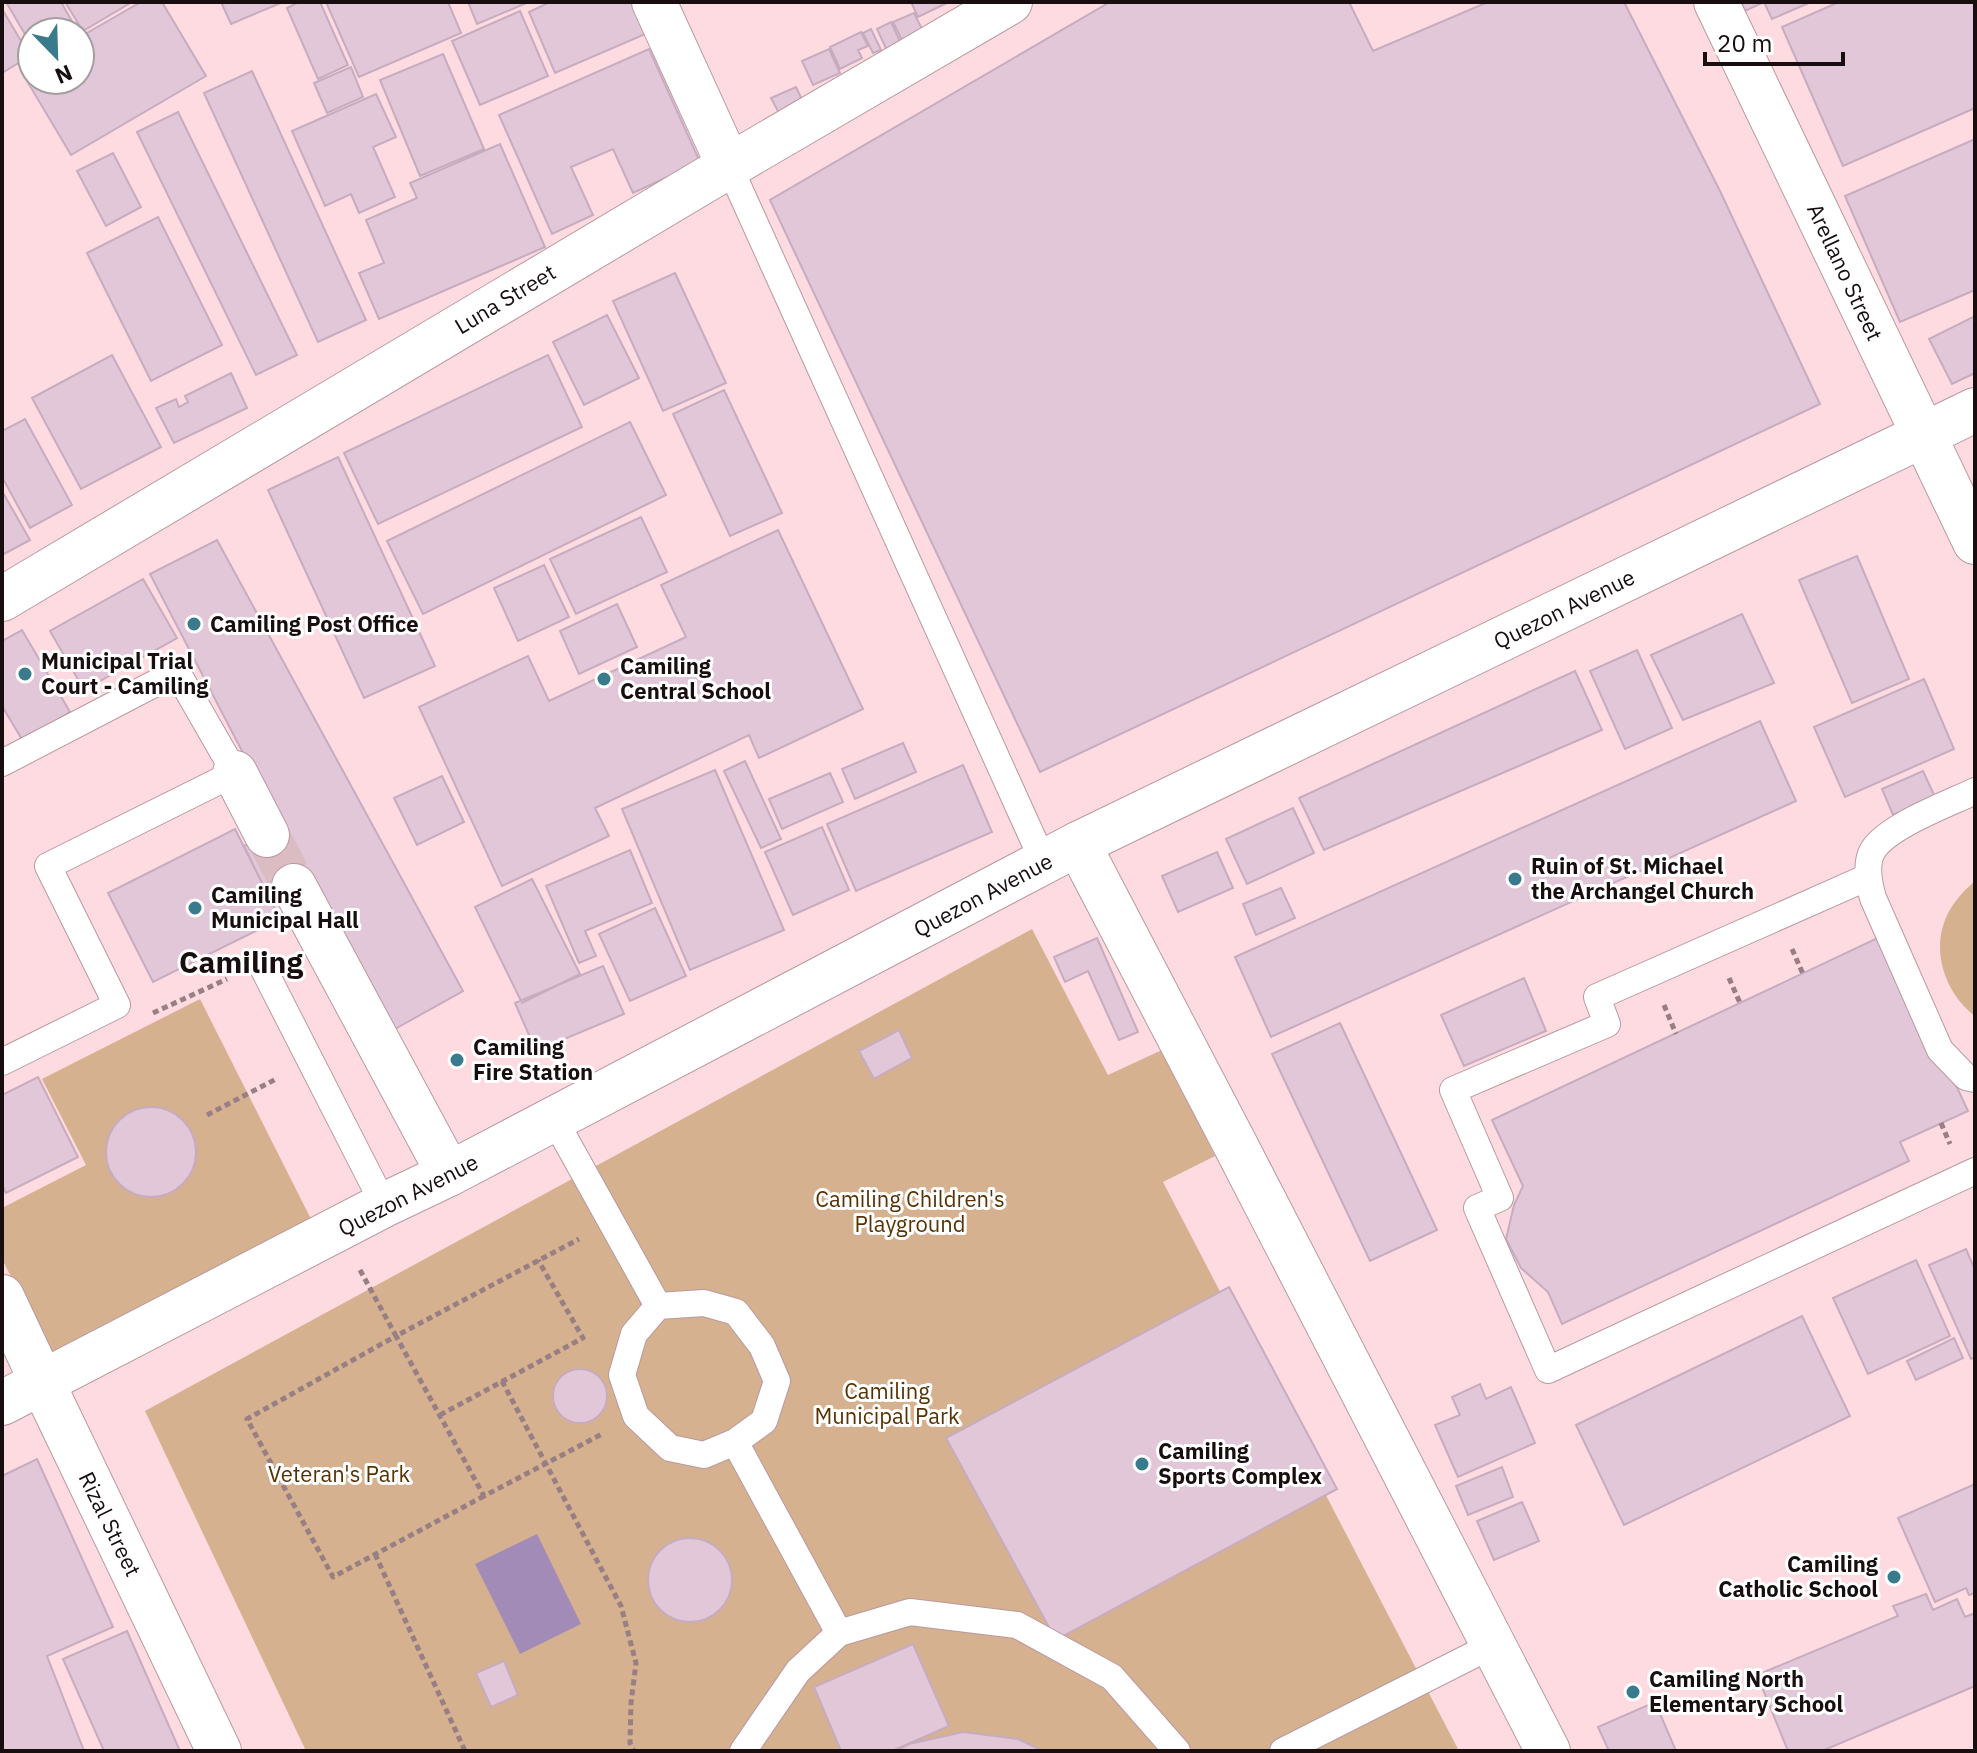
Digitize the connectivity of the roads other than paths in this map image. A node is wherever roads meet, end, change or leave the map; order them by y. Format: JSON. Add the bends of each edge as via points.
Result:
{"nodes":[{"id":1,"x":654,"y":2,"type":"edge"},
{"id":2,"x":1010,"y":2,"type":"edge"},
{"id":3,"x":1716,"y":2,"type":"edge"},
{"id":4,"x":729,"y":166,"type":"junction"},
{"id":5,"x":1975,"y":410,"type":"edge"},
{"id":6,"x":1923,"y":437,"type":"junction"},
{"id":7,"x":1975,"y":542,"type":"edge"},
{"id":8,"x":2,"y":599,"type":"edge"},
{"id":9,"x":2,"y":763,"type":"edge"},
{"id":10,"x":235,"y":773,"type":"junction"},
{"id":11,"x":1975,"y":791,"type":"edge"},
{"id":12,"x":267,"y":835,"type":"tunnel mouth"},
{"id":13,"x":1061,"y":854,"type":"junction"},
{"id":14,"x":1868,"y":877,"type":"junction"},
{"id":15,"x":294,"y":886,"type":"tunnel mouth"},
{"id":16,"x":261,"y":964,"type":"road end"},
{"id":17,"x":2,"y":1062,"type":"edge"},
{"id":18,"x":1975,"y":1079,"type":"edge"},
{"id":19,"x":554,"y":1119,"type":"junction"},
{"id":20,"x":1975,"y":1171,"type":"edge"},
{"id":21,"x":449,"y":1174,"type":"junction"},
{"id":22,"x":384,"y":1205,"type":"junction"},
{"id":23,"x":2,"y":1297,"type":"edge"},
{"id":24,"x":658,"y":1306,"type":"junction"},
{"id":25,"x":42,"y":1382,"type":"junction"},
{"id":26,"x":2,"y":1403,"type":"edge"},
{"id":27,"x":735,"y":1442,"type":"junction"},
{"id":28,"x":839,"y":1633,"type":"junction"},
{"id":29,"x":1493,"y":1645,"type":"junction"},
{"id":30,"x":219,"y":1751,"type":"edge"},
{"id":31,"x":743,"y":1751,"type":"edge"},
{"id":32,"x":1177,"y":1751,"type":"edge"},
{"id":33,"x":1283,"y":1751,"type":"edge"},
{"id":34,"x":1548,"y":1751,"type":"edge"}],
"edges":[{"from":1,"to":4,"type":"main road"},
{"from":2,"to":4,"type":"main road","name":"Luna Street"},
{"from":3,"to":6,"type":"main road","name":"Arellano Street"},
{"from":4,"to":8,"type":"main road","name":"Luna Street"},
{"from":4,"to":13,"type":"lane"},
{"from":5,"to":6,"type":"main road","name":"Quezon Avenue"},
{"from":6,"to":7,"type":"main road","name":"Arellano Street"},
{"from":6,"to":13,"type":"main road","name":"Quezon Avenue"},
{"from":9,"to":10,"type":"lane","via":[[177,672]]},
{"from":10,"to":12,"type":"main road"},
{"from":10,"to":17,"type":"lane","via":[[48,866],[117,1005]]},
{"from":11,"to":14,"type":"lane","via":[[1892,831],[1872,851]]},
{"from":13,"to":19,"type":"main road","name":"Quezon Avenue"},
{"from":13,"to":29,"type":"main road","via":[[1245,1164]]},
{"from":14,"to":18,"type":"lane","via":[[1940,1050],[1966,1077]]},
{"from":14,"to":20,"type":"lane","via":[[1597,997],[1607,1024],[1453,1090],[1500,1198],[1477,1208],[1548,1370]]},
{"from":15,"to":21,"type":"main road"},
{"from":16,"to":22,"type":"lane"},
{"from":19,"to":21,"type":"main road","name":"Quezon Avenue"},
{"from":19,"to":24,"type":"lane"},
{"from":21,"to":22,"type":"main road","name":"Quezon Avenue"},
{"from":22,"to":25,"type":"main road","name":"Quezon Avenue"},
{"from":23,"to":25,"type":"main road","name":"Rizal Street"},
{"from":24,"to":27,"type":"lane","via":[[634,1334],[622,1375],[636,1416],[670,1448],[704,1455]]},
{"from":24,"to":27,"type":"lane","via":[[704,1303],[736,1312],[762,1346],[777,1381],[764,1421]]},
{"from":25,"to":26,"type":"main road","name":"Quezon Avenue"},
{"from":25,"to":30,"type":"main road","name":"Rizal Street"},
{"from":27,"to":28,"type":"lane"},
{"from":28,"to":31,"type":"lane","via":[[798,1671]]},
{"from":28,"to":32,"type":"lane","via":[[910,1612],[1017,1625],[1112,1677]]},
{"from":29,"to":33,"type":"lane"},
{"from":29,"to":34,"type":"main road"}]}
